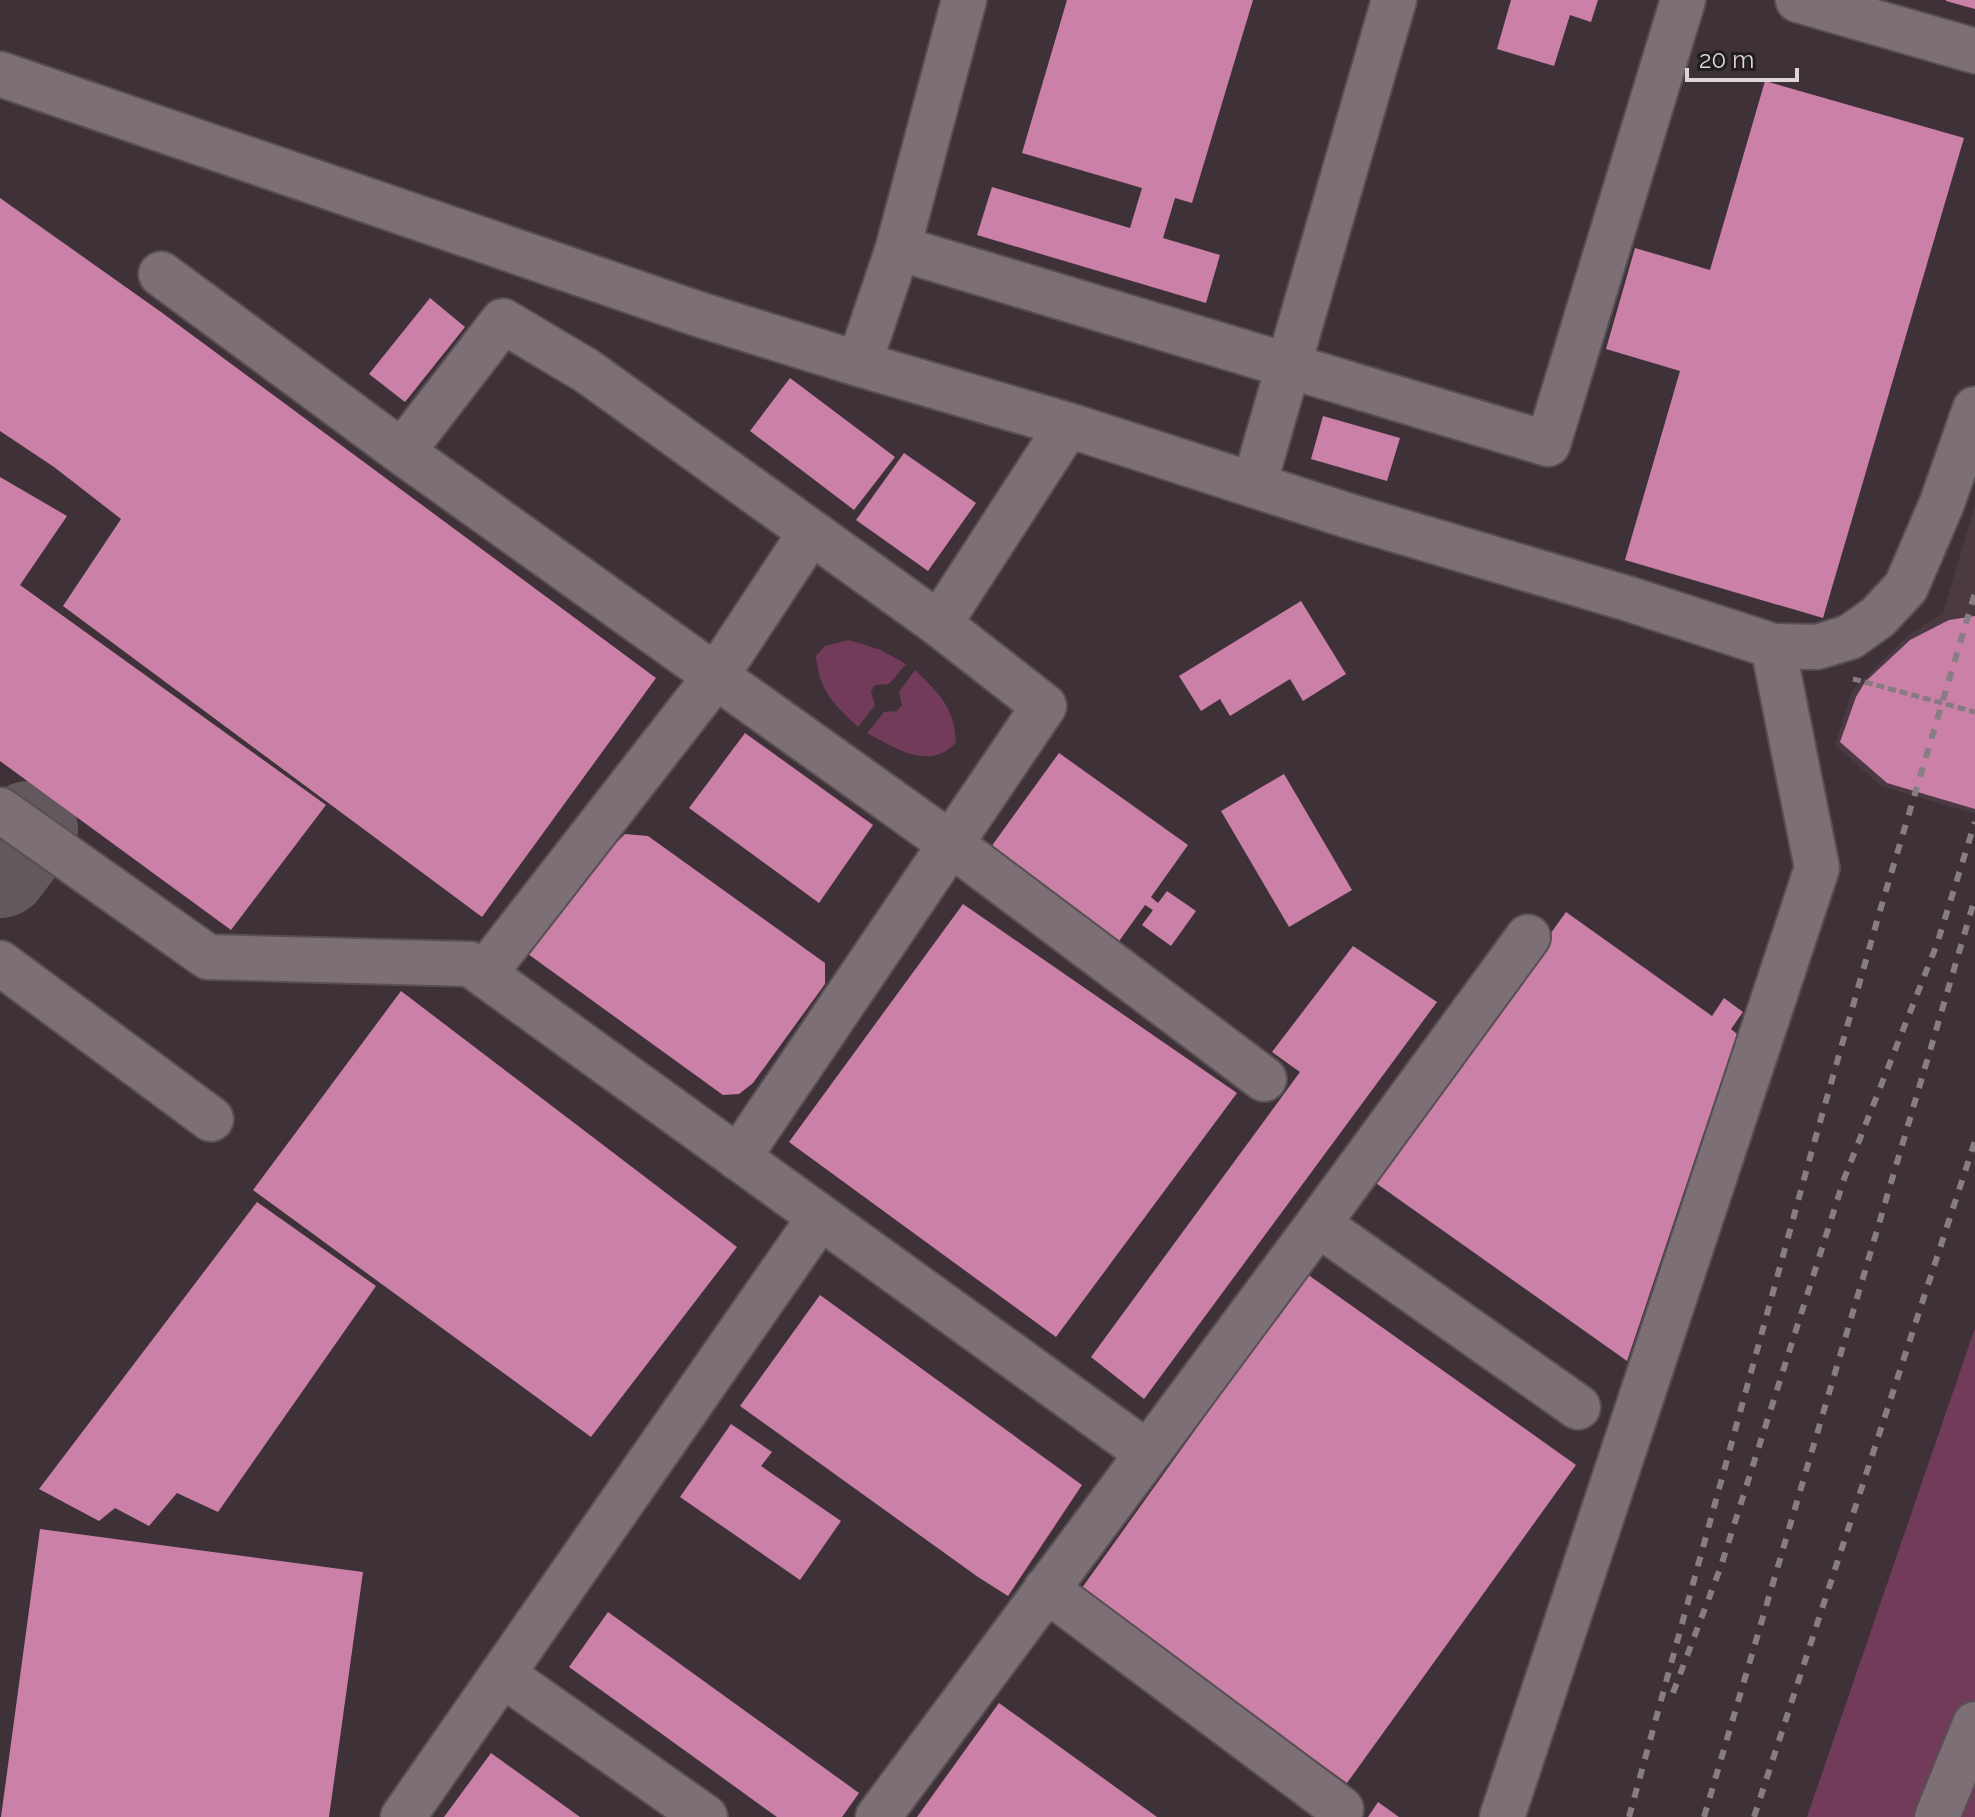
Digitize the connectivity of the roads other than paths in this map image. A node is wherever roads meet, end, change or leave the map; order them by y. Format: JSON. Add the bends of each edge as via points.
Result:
{"nodes":[{"id":1,"x":964,"y":0,"type":"edge"},
{"id":2,"x":1394,"y":0,"type":"edge"},
{"id":3,"x":1683,"y":0,"type":"edge"},
{"id":4,"x":1798,"y":0,"type":"edge"},
{"id":5,"x":1975,"y":51,"type":"edge"},
{"id":6,"x":0,"y":74,"type":"edge"},
{"id":7,"x":898,"y":248,"type":"junction"},
{"id":8,"x":161,"y":274,"type":"dead end"},
{"id":9,"x":859,"y":364,"type":"junction"},
{"id":10,"x":1287,"y":365,"type":"junction"},
{"id":11,"x":1975,"y":409,"type":"edge"},
{"id":12,"x":1068,"y":425,"type":"junction"},
{"id":13,"x":402,"y":452,"type":"junction"},
{"id":14,"x":1254,"y":485,"type":"junction"},
{"id":15,"x":811,"y":532,"type":"junction"},
{"id":16,"x":939,"y":624,"type":"junction"},
{"id":17,"x":1773,"y":646,"type":"junction"},
{"id":18,"x":716,"y":676,"type":"junction"},
{"id":19,"x":0,"y":810,"type":"edge"},
{"id":20,"x":951,"y":844,"type":"junction"},
{"id":21,"x":1528,"y":937,"type":"dead end"},
{"id":22,"x":0,"y":963,"type":"edge"},
{"id":23,"x":484,"y":974,"type":"junction"},
{"id":24,"x":1264,"y":1079,"type":"dead end"},
{"id":25,"x":211,"y":1119,"type":"dead end"},
{"id":26,"x":738,"y":1158,"type":"junction"},
{"id":27,"x":820,"y":1217,"type":"junction"},
{"id":28,"x":1318,"y":1224,"type":"junction"},
{"id":29,"x":1578,"y":1407,"type":"dead end"},
{"id":30,"x":1146,"y":1452,"type":"junction"},
{"id":31,"x":1046,"y":1589,"type":"junction"},
{"id":32,"x":502,"y":1674,"type":"junction"},
{"id":33,"x":1975,"y":1724,"type":"edge"},
{"id":34,"x":1341,"y":1809,"type":"dead end"},
{"id":35,"x":403,"y":1817,"type":"edge"},
{"id":36,"x":705,"y":1817,"type":"edge"},
{"id":37,"x":878,"y":1817,"type":"edge"},
{"id":38,"x":1502,"y":1817,"type":"edge"},
{"id":39,"x":1937,"y":1817,"type":"edge"}],
"edges":[{"from":1,"to":7,"type":"street"},
{"from":2,"to":10,"type":"street"},
{"from":3,"to":10,"type":"street","via":[[1548,444]]},
{"from":4,"to":5,"type":"street"},
{"from":6,"to":9,"type":"street","via":[[615,286]]},
{"from":7,"to":9,"type":"street"},
{"from":7,"to":10,"type":"street"},
{"from":8,"to":13,"type":"street"},
{"from":9,"to":12,"type":"street"},
{"from":10,"to":14,"type":"street"},
{"from":11,"to":17,"type":"street","via":[[1906,587],[1850,637],[1817,647]]},
{"from":12,"to":14,"type":"street"},
{"from":12,"to":16,"type":"street"},
{"from":13,"to":15,"type":"street","via":[[503,321],[587,371]]},
{"from":13,"to":18,"type":"street"},
{"from":14,"to":17,"type":"street"},
{"from":15,"to":16,"type":"street"},
{"from":15,"to":18,"type":"street"},
{"from":16,"to":20,"type":"street","via":[[1044,706]]},
{"from":17,"to":38,"type":"street","via":[[1817,868]]},
{"from":18,"to":20,"type":"street"},
{"from":18,"to":23,"type":"street"},
{"from":19,"to":23,"type":"street","via":[[208,957],[470,964]]},
{"from":20,"to":24,"type":"street"},
{"from":20,"to":26,"type":"street"},
{"from":21,"to":28,"type":"street"},
{"from":22,"to":25,"type":"street"},
{"from":23,"to":26,"type":"street"},
{"from":26,"to":27,"type":"street"},
{"from":27,"to":30,"type":"street"},
{"from":27,"to":32,"type":"street"},
{"from":28,"to":29,"type":"street"},
{"from":28,"to":30,"type":"street"},
{"from":30,"to":31,"type":"street"},
{"from":31,"to":34,"type":"street"},
{"from":31,"to":37,"type":"street"},
{"from":32,"to":35,"type":"street"},
{"from":32,"to":36,"type":"street"},
{"from":33,"to":39,"type":"street"}]}
